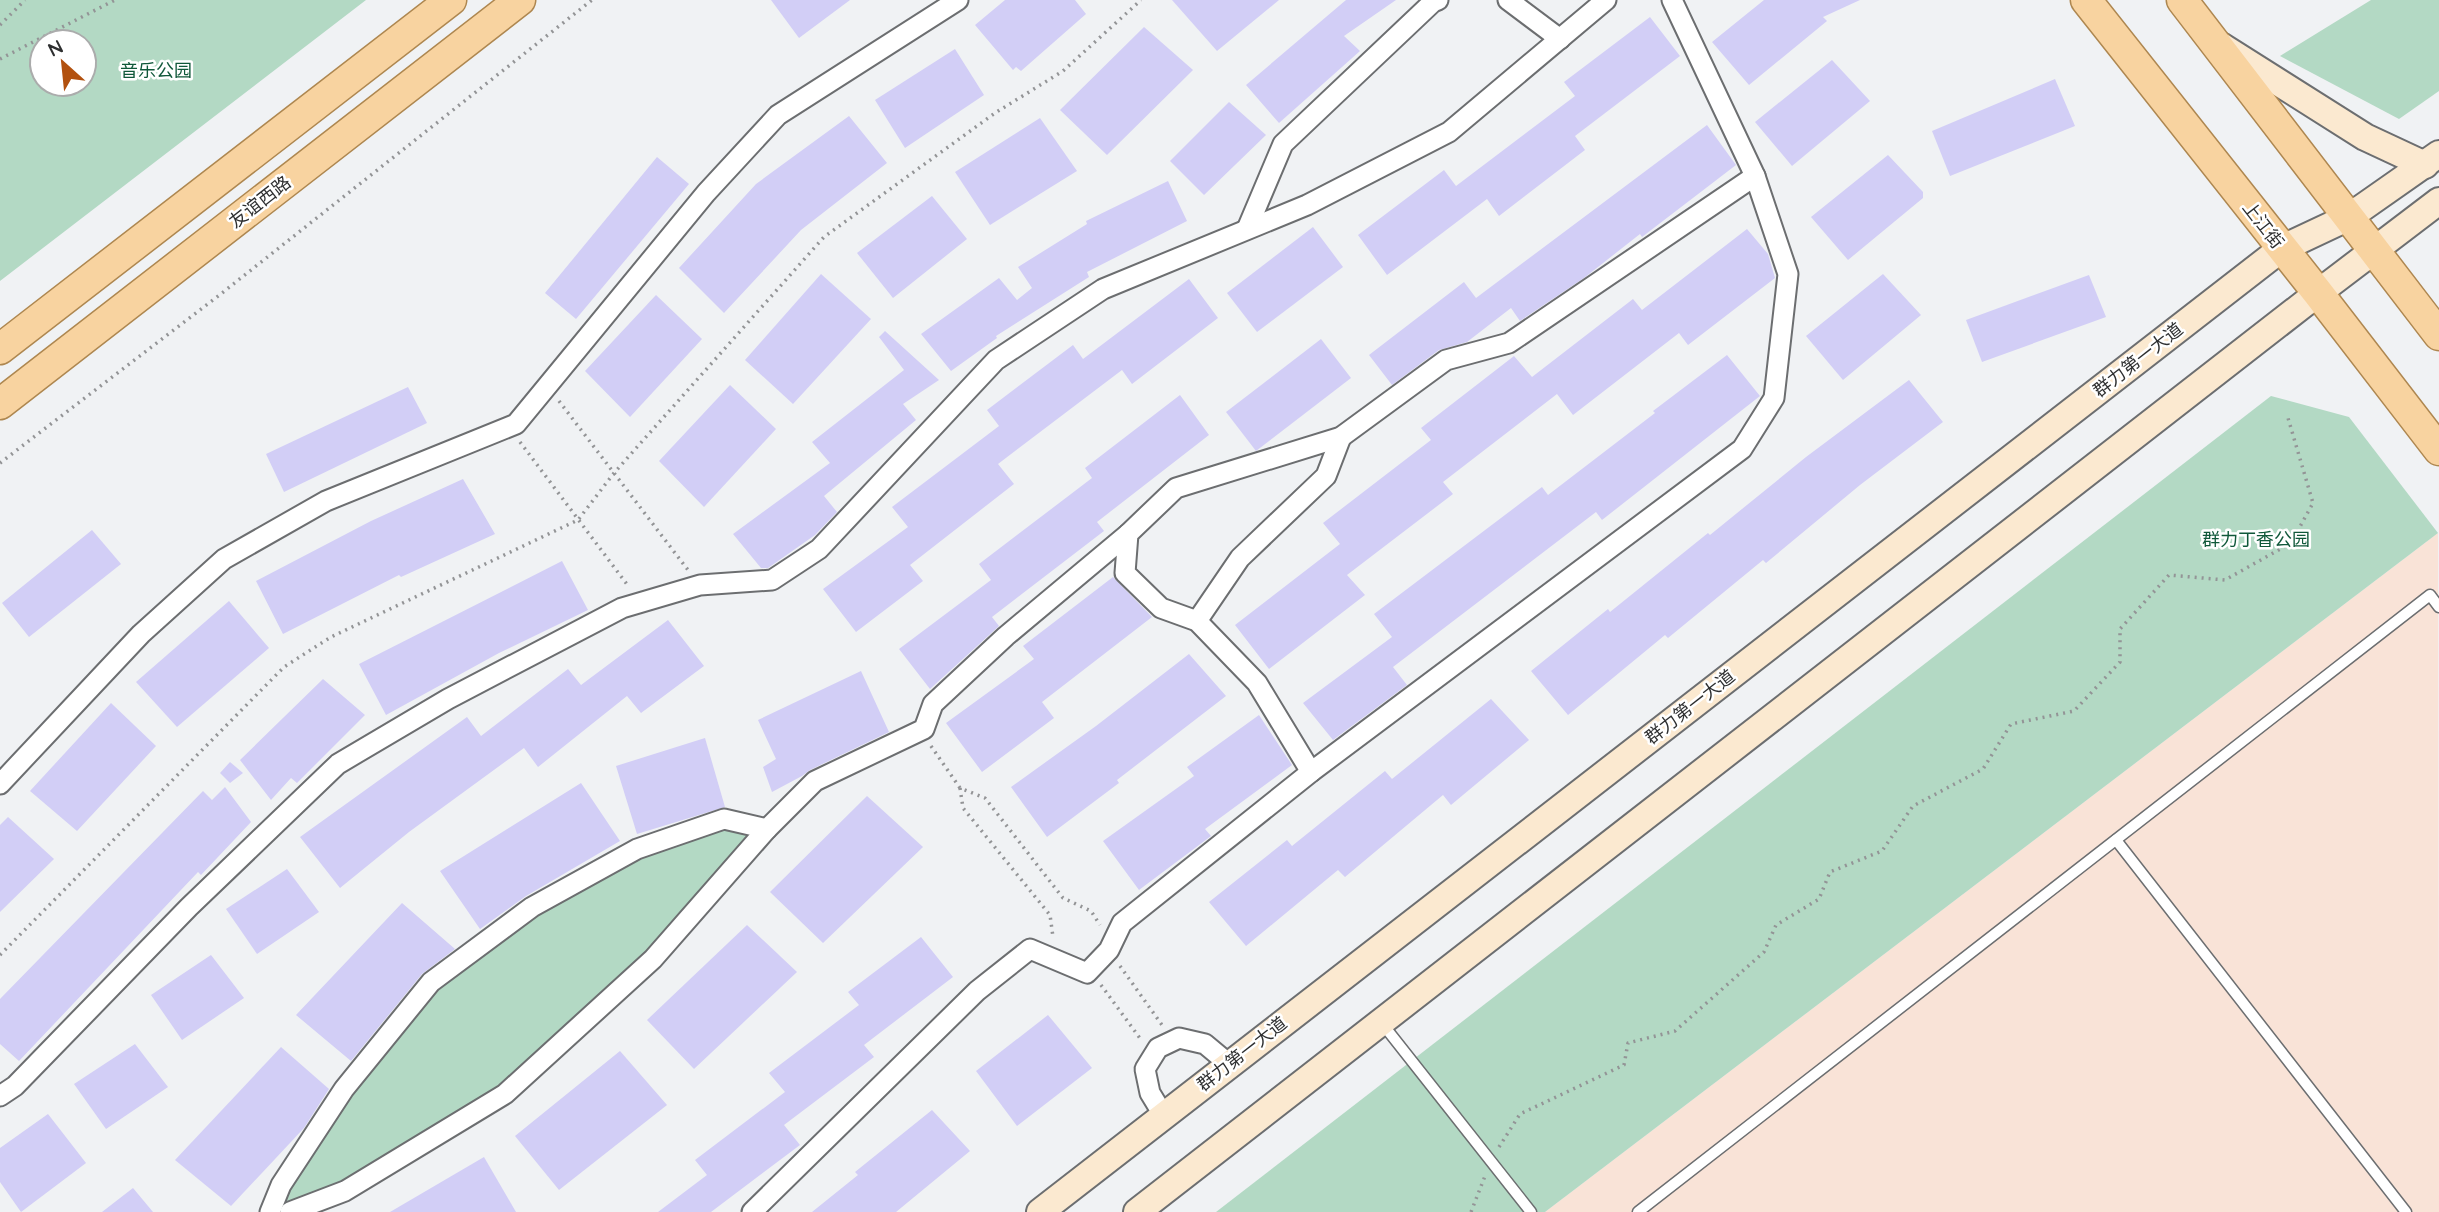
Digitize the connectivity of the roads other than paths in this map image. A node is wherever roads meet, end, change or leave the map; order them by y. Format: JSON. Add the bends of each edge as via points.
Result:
{"nodes":[{"id":1,"x":451,"y":0,"type":"edge"},
{"id":2,"x":520,"y":0,"type":"edge"},
{"id":3,"x":958,"y":0,"type":"edge"},
{"id":4,"x":1438,"y":0,"type":"edge"},
{"id":5,"x":1508,"y":0,"type":"edge"},
{"id":6,"x":1606,"y":0,"type":"edge"},
{"id":7,"x":1672,"y":0,"type":"edge"},
{"id":8,"x":2086,"y":0,"type":"edge"},
{"id":9,"x":2182,"y":0,"type":"edge"},
{"id":10,"x":1560,"y":39,"type":"junction"},
{"id":11,"x":2218,"y":44,"type":"junction"},
{"id":12,"x":2432,"y":159,"type":"edge"},
{"id":13,"x":1755,"y":176,"type":"junction"},
{"id":14,"x":2439,"y":201,"type":"edge"},
{"id":15,"x":2349,"y":217,"type":"junction"},
{"id":16,"x":1247,"y":229,"type":"junction"},
{"id":17,"x":2281,"y":249,"type":"junction"},
{"id":18,"x":2372,"y":251,"type":"junction"},
{"id":19,"x":2318,"y":293,"type":"junction"},
{"id":20,"x":2439,"y":335,"type":"edge"},
{"id":21,"x":0,"y":349,"type":"edge"},
{"id":22,"x":0,"y":404,"type":"edge"},
{"id":23,"x":1341,"y":437,"type":"junction"},
{"id":24,"x":2439,"y":450,"type":"edge"},
{"id":25,"x":1128,"y":534,"type":"junction"},
{"id":26,"x":2439,"y":607,"type":"edge"},
{"id":27,"x":1197,"y":621,"type":"junction"},
{"id":28,"x":1311,"y":772,"type":"junction"},
{"id":29,"x":0,"y":784,"type":"edge"},
{"id":30,"x":767,"y":829,"type":"junction"},
{"id":31,"x":2116,"y":840,"type":"junction"},
{"id":32,"x":1381,"y":1022,"type":"junction"},
{"id":33,"x":1229,"y":1064,"type":"junction"},
{"id":34,"x":0,"y":1096,"type":"edge"},
{"id":35,"x":1164,"y":1116,"type":"junction"},
{"id":36,"x":1150,"y":1206,"type":"edge"},
{"id":37,"x":270,"y":1212,"type":"edge"},
{"id":38,"x":290,"y":1212,"type":"edge"},
{"id":39,"x":752,"y":1212,"type":"edge"},
{"id":40,"x":1040,"y":1212,"type":"edge"},
{"id":41,"x":1531,"y":1212,"type":"edge"},
{"id":42,"x":1638,"y":1212,"type":"edge"},
{"id":43,"x":2406,"y":1212,"type":"edge"}],
"edges":[{"from":1,"to":21,"type":"main road"},
{"from":2,"to":22,"type":"main road","name":"友谊西路"},
{"from":3,"to":29,"type":"street","via":[[778,115],[705,193],[516,424],[326,501],[224,559],[141,634]]},
{"from":4,"to":16,"type":"street","via":[[1283,144]]},
{"from":5,"to":10,"type":"street"},
{"from":6,"to":10,"type":"street"},
{"from":7,"to":13,"type":"street"},
{"from":8,"to":17,"type":"main road","name":"上江街"},
{"from":9,"to":11,"type":"main road"},
{"from":10,"to":16,"type":"street","via":[[1449,132],[1307,205]]},
{"from":11,"to":12,"type":"main road","via":[[2365,137]]},
{"from":11,"to":15,"type":"main road"},
{"from":12,"to":15,"type":"main road","name":"群力第一大道"},
{"from":13,"to":23,"type":"street","via":[[1508,343],[1446,360]]},
{"from":13,"to":28,"type":"street","via":[[1788,274],[1774,398],[1742,449]]},
{"from":14,"to":18,"type":"main road"},
{"from":15,"to":17,"type":"main road","name":"群力第一大道"},
{"from":15,"to":18,"type":"main road"},
{"from":16,"to":34,"type":"street","via":[[1103,289],[996,360],[819,549],[772,580],[700,585],[622,608],[448,699],[338,764]]},
{"from":17,"to":19,"type":"main road","name":"上江街"},
{"from":17,"to":33,"type":"main road","name":"群力第一大道"},
{"from":18,"to":19,"type":"main road"},
{"from":18,"to":20,"type":"main road"},
{"from":19,"to":24,"type":"main road","name":"上江街"},
{"from":19,"to":32,"type":"main road"},
{"from":23,"to":25,"type":"street","via":[[1176,488]]},
{"from":23,"to":27,"type":"street","via":[[1326,476],[1240,558]]},
{"from":25,"to":27,"type":"street","via":[[1125,573],[1161,608]]},
{"from":25,"to":30,"type":"street","via":[[933,704],[924,729],[814,781]]},
{"from":26,"to":31,"type":"lane","via":[[2430,596]]},
{"from":27,"to":28,"type":"street","via":[[1257,683]]},
{"from":28,"to":39,"type":"street","via":[[1122,923],[1109,950],[1087,973],[1030,949],[977,990]]},
{"from":30,"to":37,"type":"street","via":[[724,819],[637,849],[532,907],[431,982],[344,1089],[281,1185]]},
{"from":30,"to":38,"type":"street","via":[[653,960],[505,1094],[345,1191]]},
{"from":31,"to":42,"type":"lane"},
{"from":31,"to":43,"type":"lane"},
{"from":32,"to":36,"type":"main road"},
{"from":32,"to":41,"type":"lane"},
{"from":33,"to":35,"type":"main road","name":"群力第一大道"},
{"from":33,"to":35,"type":"street","via":[[1205,1044],[1180,1038],[1158,1048],[1145,1069],[1150,1093]]},
{"from":35,"to":40,"type":"main road","name":"群力第一大道"}]}
